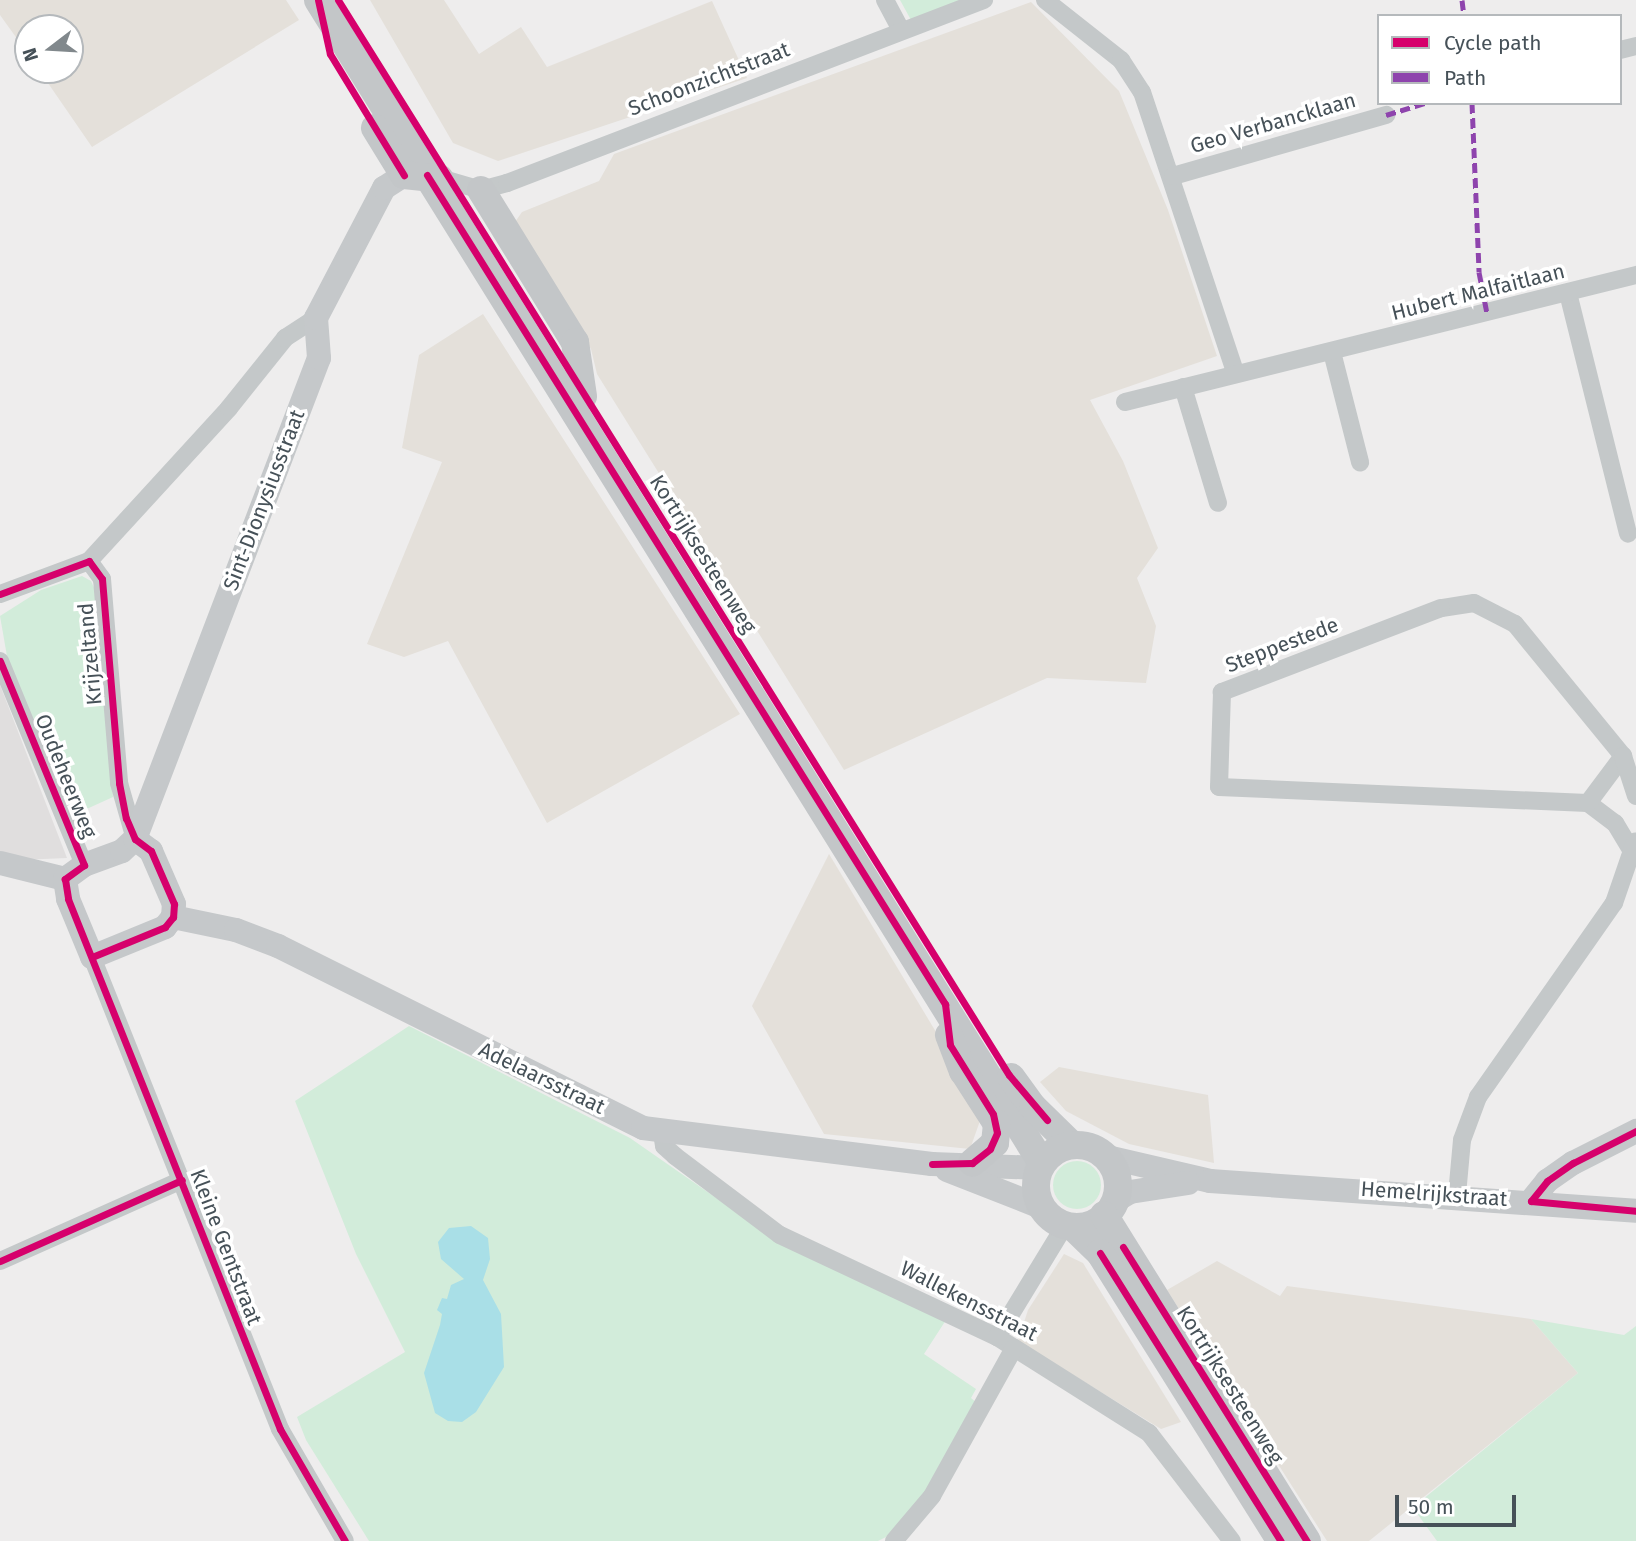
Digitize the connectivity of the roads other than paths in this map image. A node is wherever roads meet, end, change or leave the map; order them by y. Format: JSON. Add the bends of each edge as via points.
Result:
{"nodes":[{"id":1,"x":885,"y":0,"type":"edge"},
{"id":2,"x":984,"y":0,"type":"edge"},
{"id":3,"x":1045,"y":0,"type":"edge"},
{"id":4,"x":326,"y":2,"type":"edge"},
{"id":5,"x":901,"y":30,"type":"junction"},
{"id":6,"x":1386,"y":115,"type":"dead end"},
{"id":7,"x":1173,"y":176,"type":"junction"},
{"id":8,"x":427,"y":177,"type":"junction"},
{"id":9,"x":481,"y":190,"type":"junction"},
{"id":10,"x":1636,"y":275,"type":"edge"},
{"id":11,"x":1568,"y":293,"type":"junction"},
{"id":12,"x":316,"y":318,"type":"junction"},
{"id":13,"x":1332,"y":352,"type":"junction"},
{"id":14,"x":1236,"y":374,"type":"junction"},
{"id":15,"x":1183,"y":387,"type":"junction"},
{"id":16,"x":583,"y":396,"type":"junction"},
{"id":17,"x":1125,"y":402,"type":"dead end"},
{"id":18,"x":1360,"y":462,"type":"dead end"},
{"id":19,"x":1218,"y":503,"type":"dead end"},
{"id":20,"x":1628,"y":534,"type":"dead end"},
{"id":21,"x":89,"y":561,"type":"junction"},
{"id":22,"x":0,"y":594,"type":"edge"},
{"id":23,"x":0,"y":661,"type":"edge"},
{"id":24,"x":1623,"y":756,"type":"junction"},
{"id":25,"x":1636,"y":796,"type":"edge"},
{"id":26,"x":1587,"y":803,"type":"junction"},
{"id":27,"x":1636,"y":835,"type":"edge"},
{"id":28,"x":135,"y":839,"type":"junction"},
{"id":29,"x":1633,"y":853,"type":"junction"},
{"id":30,"x":0,"y":863,"type":"edge"},
{"id":31,"x":74,"y":872,"type":"junction"},
{"id":32,"x":173,"y":917,"type":"junction"},
{"id":33,"x":92,"y":957,"type":"junction"},
{"id":34,"x":945,"y":1004,"type":"junction"},
{"id":35,"x":1636,"y":1131,"type":"edge"},
{"id":36,"x":662,"y":1133,"type":"junction"},
{"id":37,"x":1072,"y":1144,"type":"junction"},
{"id":38,"x":1107,"y":1157,"type":"junction"},
{"id":39,"x":972,"y":1163,"type":"junction"},
{"id":40,"x":932,"y":1164,"type":"junction"},
{"id":41,"x":1041,"y":1166,"type":"junction"},
{"id":42,"x":182,"y":1180,"type":"junction"},
{"id":43,"x":1210,"y":1181,"type":"junction"},
{"id":44,"x":1457,"y":1195,"type":"junction"},
{"id":45,"x":1531,"y":1201,"type":"junction"},
{"id":46,"x":1041,"y":1207,"type":"junction"},
{"id":47,"x":1110,"y":1208,"type":"junction"},
{"id":48,"x":1636,"y":1211,"type":"edge"},
{"id":49,"x":1069,"y":1226,"type":"junction"},
{"id":50,"x":0,"y":1261,"type":"edge"},
{"id":51,"x":997,"y":1337,"type":"junction"},
{"id":52,"x":1014,"y":1348,"type":"junction"},
{"id":53,"x":345,"y":1541,"type":"edge"},
{"id":54,"x":894,"y":1541,"type":"edge"},
{"id":55,"x":1232,"y":1541,"type":"edge"},
{"id":56,"x":1280,"y":1541,"type":"edge"},
{"id":57,"x":1307,"y":1541,"type":"edge"}],
"edges":[{"from":1,"to":5,"type":"street"},
{"from":2,"to":5,"type":"street","name":"Schoonzichtstraat"},
{"from":3,"to":7,"type":"street","name":"Geo Verbancklaan","via":[[1121,60],[1142,92]]},
{"from":4,"to":8,"type":"main road","name":"Kortrijksesteenweg"},
{"from":4,"to":8,"type":"main road","name":"Kortrijksesteenweg","via":[[322,31],[330,54]]},
{"from":5,"to":9,"type":"street","name":"Schoonzichtstraat","via":[[580,157]]},
{"from":6,"to":7,"type":"street","name":"Geo Verbancklaan"},
{"from":7,"to":14,"type":"street","name":"Geo Verbancklaan"},
{"from":8,"to":9,"type":"street"},
{"from":8,"to":12,"type":"street","via":[[384,188]]},
{"from":8,"to":16,"type":"main road","name":"Kortrijksesteenweg"},
{"from":8,"to":34,"type":"main road","name":"Kortrijksesteenweg"},
{"from":9,"to":16,"type":"main road","via":[[575,342]]},
{"from":10,"to":11,"type":"street","name":"Hubert Malfaitlaan"},
{"from":11,"to":13,"type":"street","name":"Hubert Malfaitlaan"},
{"from":11,"to":20,"type":"street"},
{"from":12,"to":21,"type":"street","via":[[285,338],[229,408]]},
{"from":12,"to":28,"type":"street","name":"Sint-Dionysiusstraat","via":[[318,358]]},
{"from":13,"to":14,"type":"street","name":"Hubert Malfaitlaan"},
{"from":13,"to":18,"type":"street"},
{"from":14,"to":15,"type":"street","name":"Hubert Malfaitlaan"},
{"from":15,"to":17,"type":"street","name":"Hubert Malfaitlaan"},
{"from":15,"to":19,"type":"street"},
{"from":16,"to":37,"type":"main road","name":"Kortrijksesteenweg","via":[[1018,1089]]},
{"from":21,"to":22,"type":"street"},
{"from":21,"to":28,"type":"street","name":"Krijzeltand","via":[[102,579],[119,783]]},
{"from":23,"to":31,"type":"street","name":"Oudeheerweg"},
{"from":24,"to":25,"type":"street","name":"Steppestede"},
{"from":24,"to":26,"type":"street"},
{"from":24,"to":26,"type":"street","name":"Steppestede","via":[[1515,624],[1474,603],[1441,608],[1222,692],[1219,787]]},
{"from":26,"to":29,"type":"street","via":[[1615,823]]},
{"from":27,"to":29,"type":"street"},
{"from":28,"to":31,"type":"street","via":[[122,851]]},
{"from":28,"to":32,"type":"street","via":[[151,851],[174,904]]},
{"from":29,"to":44,"type":"street","via":[[1614,903],[1478,1097],[1462,1140]]},
{"from":30,"to":31,"type":"street"},
{"from":31,"to":33,"type":"street","via":[[68,899]]},
{"from":32,"to":33,"type":"street","via":[[165,927]]},
{"from":32,"to":36,"type":"street","name":"Adelaarsstraat","via":[[236,930],[278,946],[643,1128]]},
{"from":33,"to":42,"type":"street","name":"Kleine Gentstraat"},
{"from":34,"to":39,"type":"main road","via":[[950,1045],[997,1124],[995,1143]]},
{"from":34,"to":41,"type":"main road","name":"Kortrijksesteenweg"},
{"from":35,"to":45,"type":"street","name":"Hemelrijkstraat","via":[[1573,1163],[1547,1181]]},
{"from":36,"to":40,"type":"street","name":"Adelaarsstraat"},
{"from":36,"to":51,"type":"street","name":"Wallekensstraat","via":[[664,1146],[675,1156],[780,1235]]},
{"from":37,"to":38,"type":"main road","via":[[1092,1146]]},
{"from":37,"to":41,"type":"main road","via":[[1049,1155]]},
{"from":38,"to":43,"type":"street","name":"Hemelrijkstraat"},
{"from":38,"to":47,"type":"main road","via":[[1118,1184]]},
{"from":39,"to":40,"type":"street","name":"Adelaarsstraat"},
{"from":39,"to":41,"type":"street","name":"Adelaarsstraat"},
{"from":40,"to":46,"type":"street","name":"Adelaarsstraat"},
{"from":41,"to":46,"type":"main road","via":[[1036,1188]]},
{"from":42,"to":50,"type":"street"},
{"from":42,"to":53,"type":"street","name":"Kleine Gentstraat","via":[[280,1429]]},
{"from":43,"to":44,"type":"street","name":"Hemelrijkstraat"},
{"from":43,"to":47,"type":"street","name":"Hemelrijkstraat","via":[[1148,1188]]},
{"from":44,"to":45,"type":"street","name":"Hemelrijkstraat"},
{"from":45,"to":48,"type":"street"},
{"from":46,"to":49,"type":"main road"},
{"from":47,"to":49,"type":"main road","via":[[1090,1225]]},
{"from":47,"to":57,"type":"main road","name":"Kortrijksesteenweg"},
{"from":49,"to":51,"type":"street"},
{"from":49,"to":56,"type":"main road","name":"Kortrijksesteenweg","via":[[1100,1253]]},
{"from":51,"to":52,"type":"street","name":"Wallekensstraat"},
{"from":52,"to":54,"type":"street","via":[[932,1496]]},
{"from":52,"to":55,"type":"street","name":"Wallekensstraat","via":[[1149,1433]]}]}
